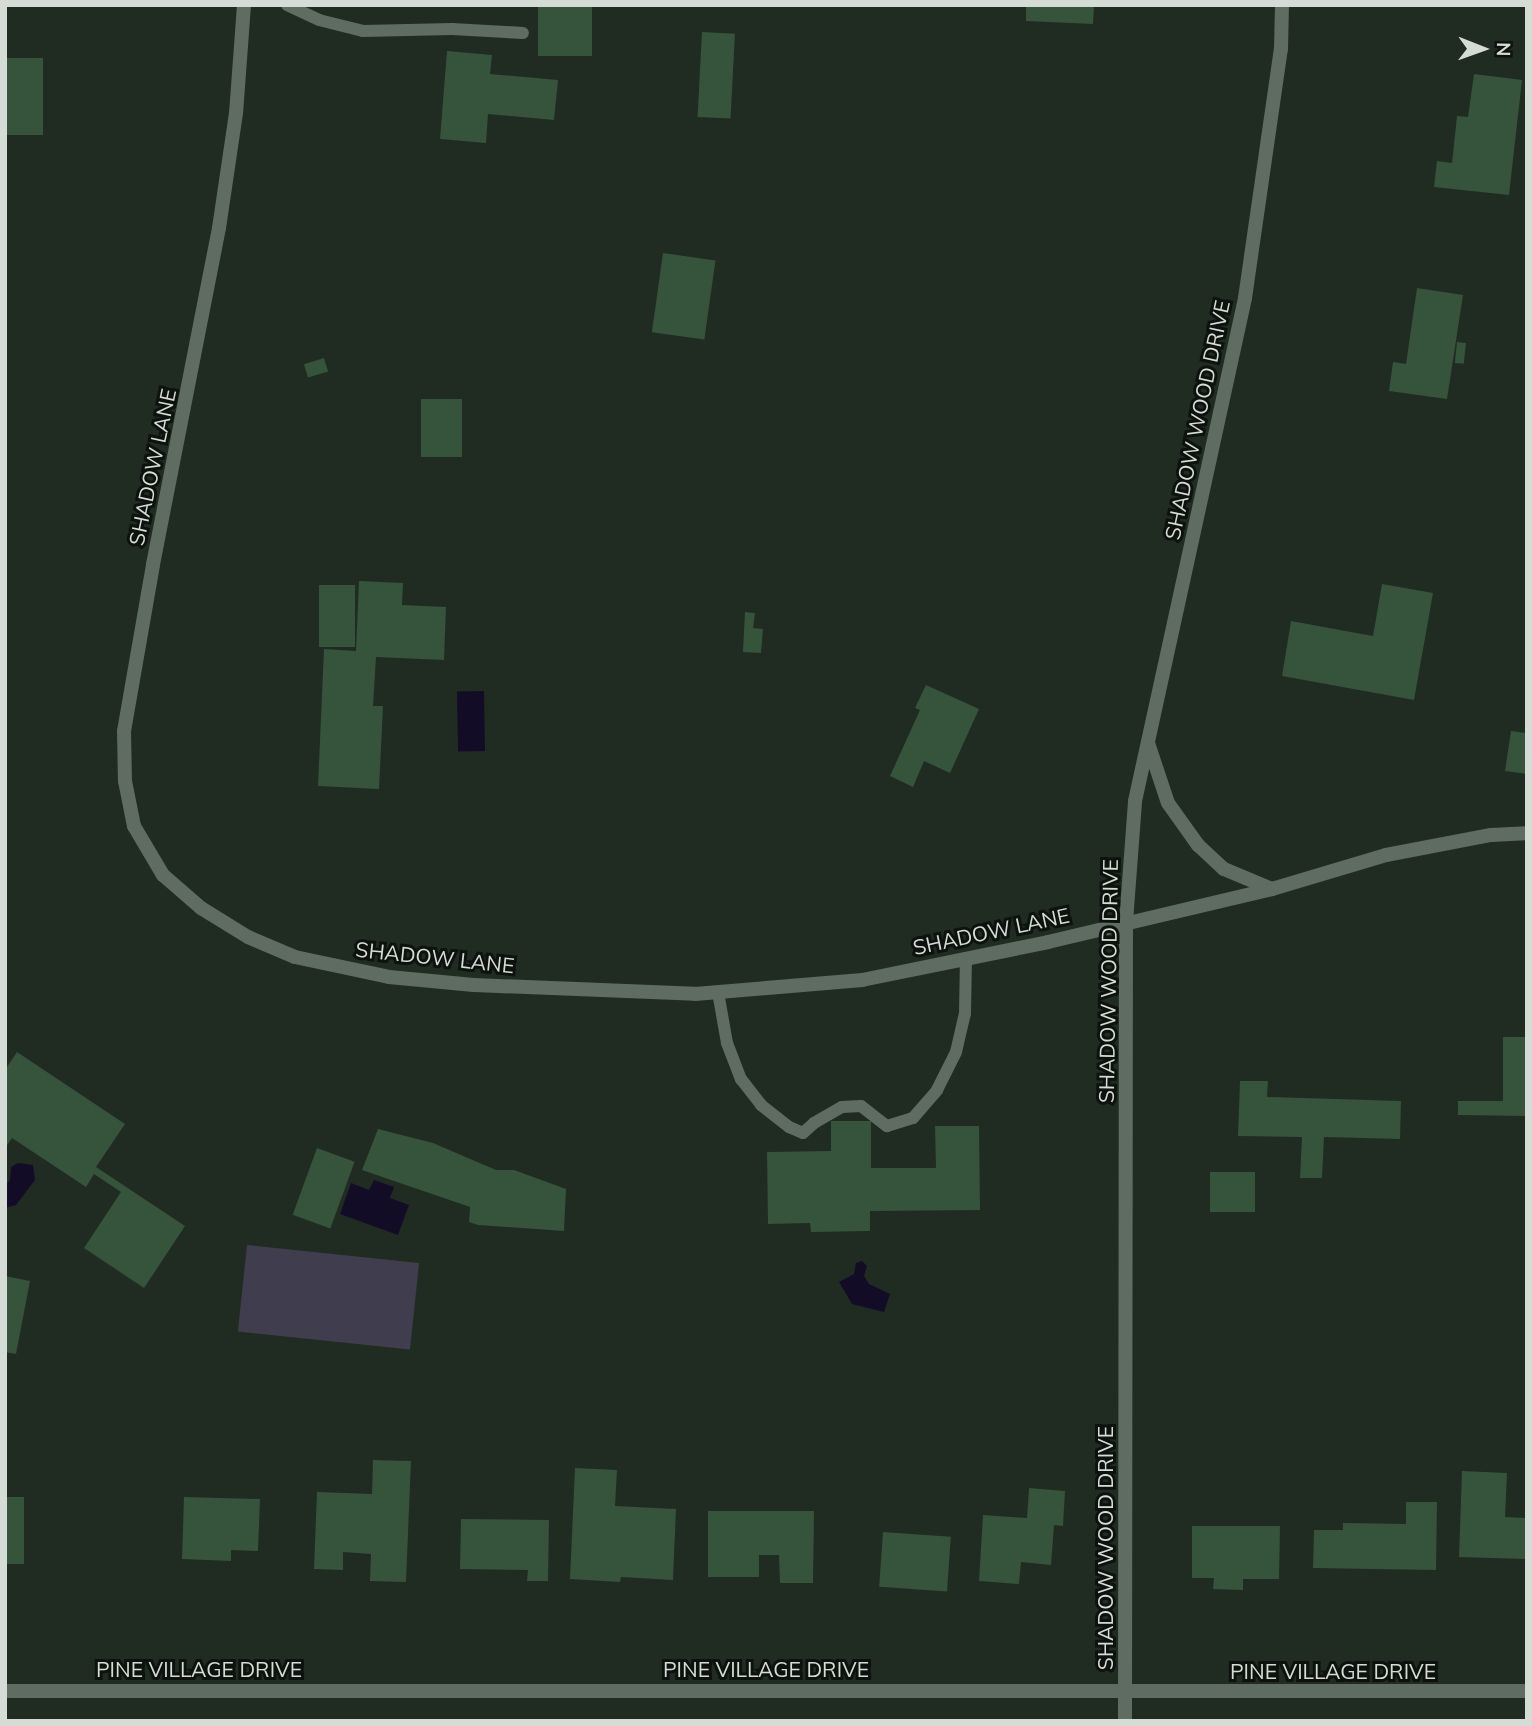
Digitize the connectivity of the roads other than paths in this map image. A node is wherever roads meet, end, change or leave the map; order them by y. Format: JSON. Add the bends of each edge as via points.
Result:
{"nodes":[{"id":1,"x":244,"y":5,"type":"edge"},
{"id":2,"x":287,"y":5,"type":"edge"},
{"id":3,"x":1282,"y":5,"type":"edge"},
{"id":4,"x":523,"y":33,"type":"dead end"},
{"id":5,"x":1148,"y":743,"type":"junction"},
{"id":6,"x":1527,"y":833,"type":"edge"},
{"id":7,"x":1272,"y":890,"type":"junction"},
{"id":8,"x":1126,"y":922,"type":"junction"},
{"id":9,"x":966,"y":958,"type":"junction"},
{"id":10,"x":718,"y":992,"type":"junction"},
{"id":11,"x":5,"y":1690,"type":"edge"},
{"id":12,"x":1125,"y":1690,"type":"junction"},
{"id":13,"x":1527,"y":1691,"type":"edge"},
{"id":14,"x":1125,"y":1721,"type":"edge"}],
"edges":[{"from":1,"to":10,"type":"street","name":"SHADOW LANE","via":[[236,113],[219,228],[124,732],[125,781],[134,826],[163,875],[201,908],[248,937],[295,957],[389,977],[474,985]]},
{"from":2,"to":4,"type":"lane","via":[[319,20],[363,31]]},
{"from":3,"to":5,"type":"street","name":"SHADOW WOOD DRIVE","via":[[1282,49],[1245,298]]},
{"from":5,"to":7,"type":"street","via":[[1168,803],[1198,845],[1224,869]]},
{"from":5,"to":8,"type":"street","name":"SHADOW WOOD DRIVE","via":[[1135,802]]},
{"from":6,"to":7,"type":"street","name":"SHADOW LANE","via":[[1491,835],[1386,856]]},
{"from":7,"to":8,"type":"street","name":"SHADOW LANE"},
{"from":8,"to":9,"type":"street","name":"SHADOW LANE"},
{"from":8,"to":12,"type":"street","name":"SHADOW WOOD DRIVE"},
{"from":9,"to":10,"type":"street","name":"SHADOW LANE","via":[[862,980]]},
{"from":9,"to":10,"type":"lane","via":[[965,1014],[956,1052],[937,1090],[913,1118],[887,1126],[862,1106],[842,1107],[803,1133],[761,1105],[741,1079],[727,1044]]},
{"from":11,"to":12,"type":"street","name":"PINE VILLAGE DRIVE"},
{"from":12,"to":13,"type":"street","name":"PINE VILLAGE DRIVE"},
{"from":12,"to":14,"type":"street","name":"SHADOW WOOD DRIVE"}]}
